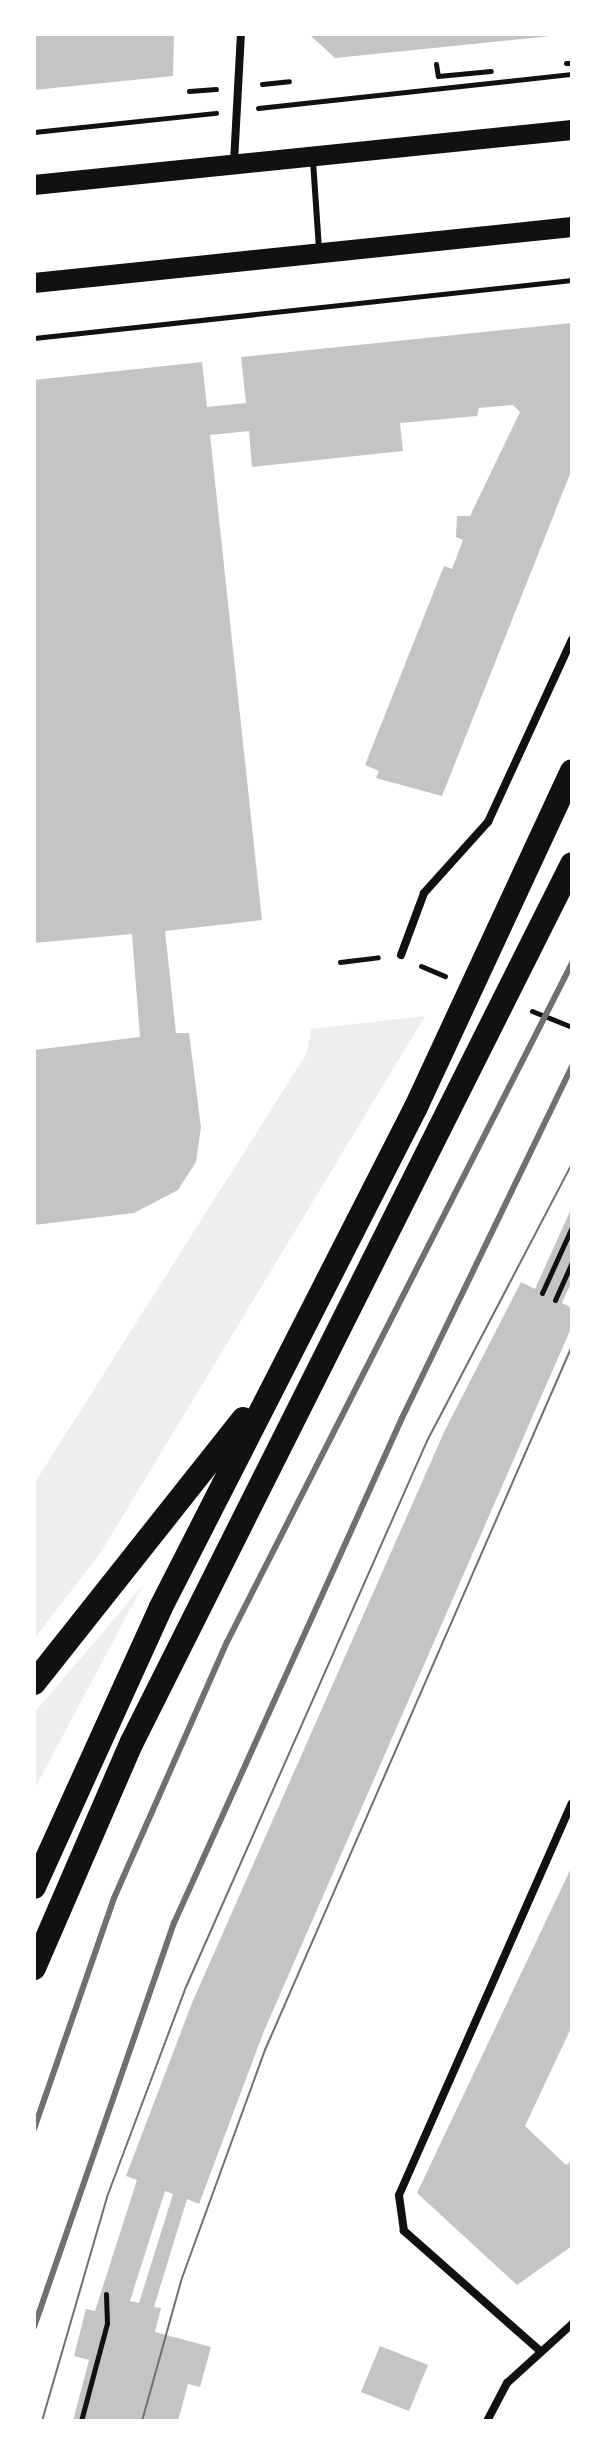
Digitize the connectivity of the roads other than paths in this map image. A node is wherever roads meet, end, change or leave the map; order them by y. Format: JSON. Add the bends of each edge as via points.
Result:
{"nodes":[{"id":1,"x":241,"y":34,"type":"edge"},
{"id":2,"x":572,"y":130,"type":"edge"},
{"id":3,"x":313,"y":157,"type":"junction"},
{"id":4,"x":234,"y":162,"type":"junction"},
{"id":5,"x":34,"y":185,"type":"edge"},
{"id":6,"x":572,"y":227,"type":"edge"},
{"id":7,"x":319,"y":253,"type":"junction"},
{"id":8,"x":34,"y":283,"type":"edge"},
{"id":9,"x":572,"y":639,"type":"edge"},
{"id":10,"x":572,"y":771,"type":"edge"},
{"id":11,"x":572,"y":864,"type":"edge"},
{"id":12,"x":401,"y":955,"type":"road end"},
{"id":13,"x":282,"y":1366,"type":"junction"},
{"id":14,"x":34,"y":1683,"type":"edge"},
{"id":15,"x":572,"y":1803,"type":"edge"},
{"id":16,"x":34,"y":1887,"type":"edge"},
{"id":17,"x":34,"y":1968,"type":"edge"},
{"id":18,"x":572,"y":2324,"type":"edge"},
{"id":19,"x":538,"y":2349,"type":"junction"},
{"id":20,"x":487,"y":2421,"type":"edge"}],
"edges":[{"from":1,"to":4,"type":"street"},
{"from":2,"to":3,"type":"main road"},
{"from":3,"to":4,"type":"main road"},
{"from":3,"to":7,"type":"lane"},
{"from":4,"to":5,"type":"main road"},
{"from":6,"to":7,"type":"main road"},
{"from":7,"to":8,"type":"main road"},
{"from":9,"to":12,"type":"street","via":[[488,822],[424,893]]},
{"from":10,"to":13,"type":"highway","via":[[416,1107]]},
{"from":11,"to":17,"type":"highway","via":[[132,1742]]},
{"from":13,"to":14,"type":"highway"},
{"from":13,"to":16,"type":"highway","via":[[92,1749]]},
{"from":15,"to":19,"type":"street","via":[[399,2195],[404,2231]]},
{"from":18,"to":19,"type":"street"},
{"from":19,"to":20,"type":"street","via":[[507,2383]]}]}
